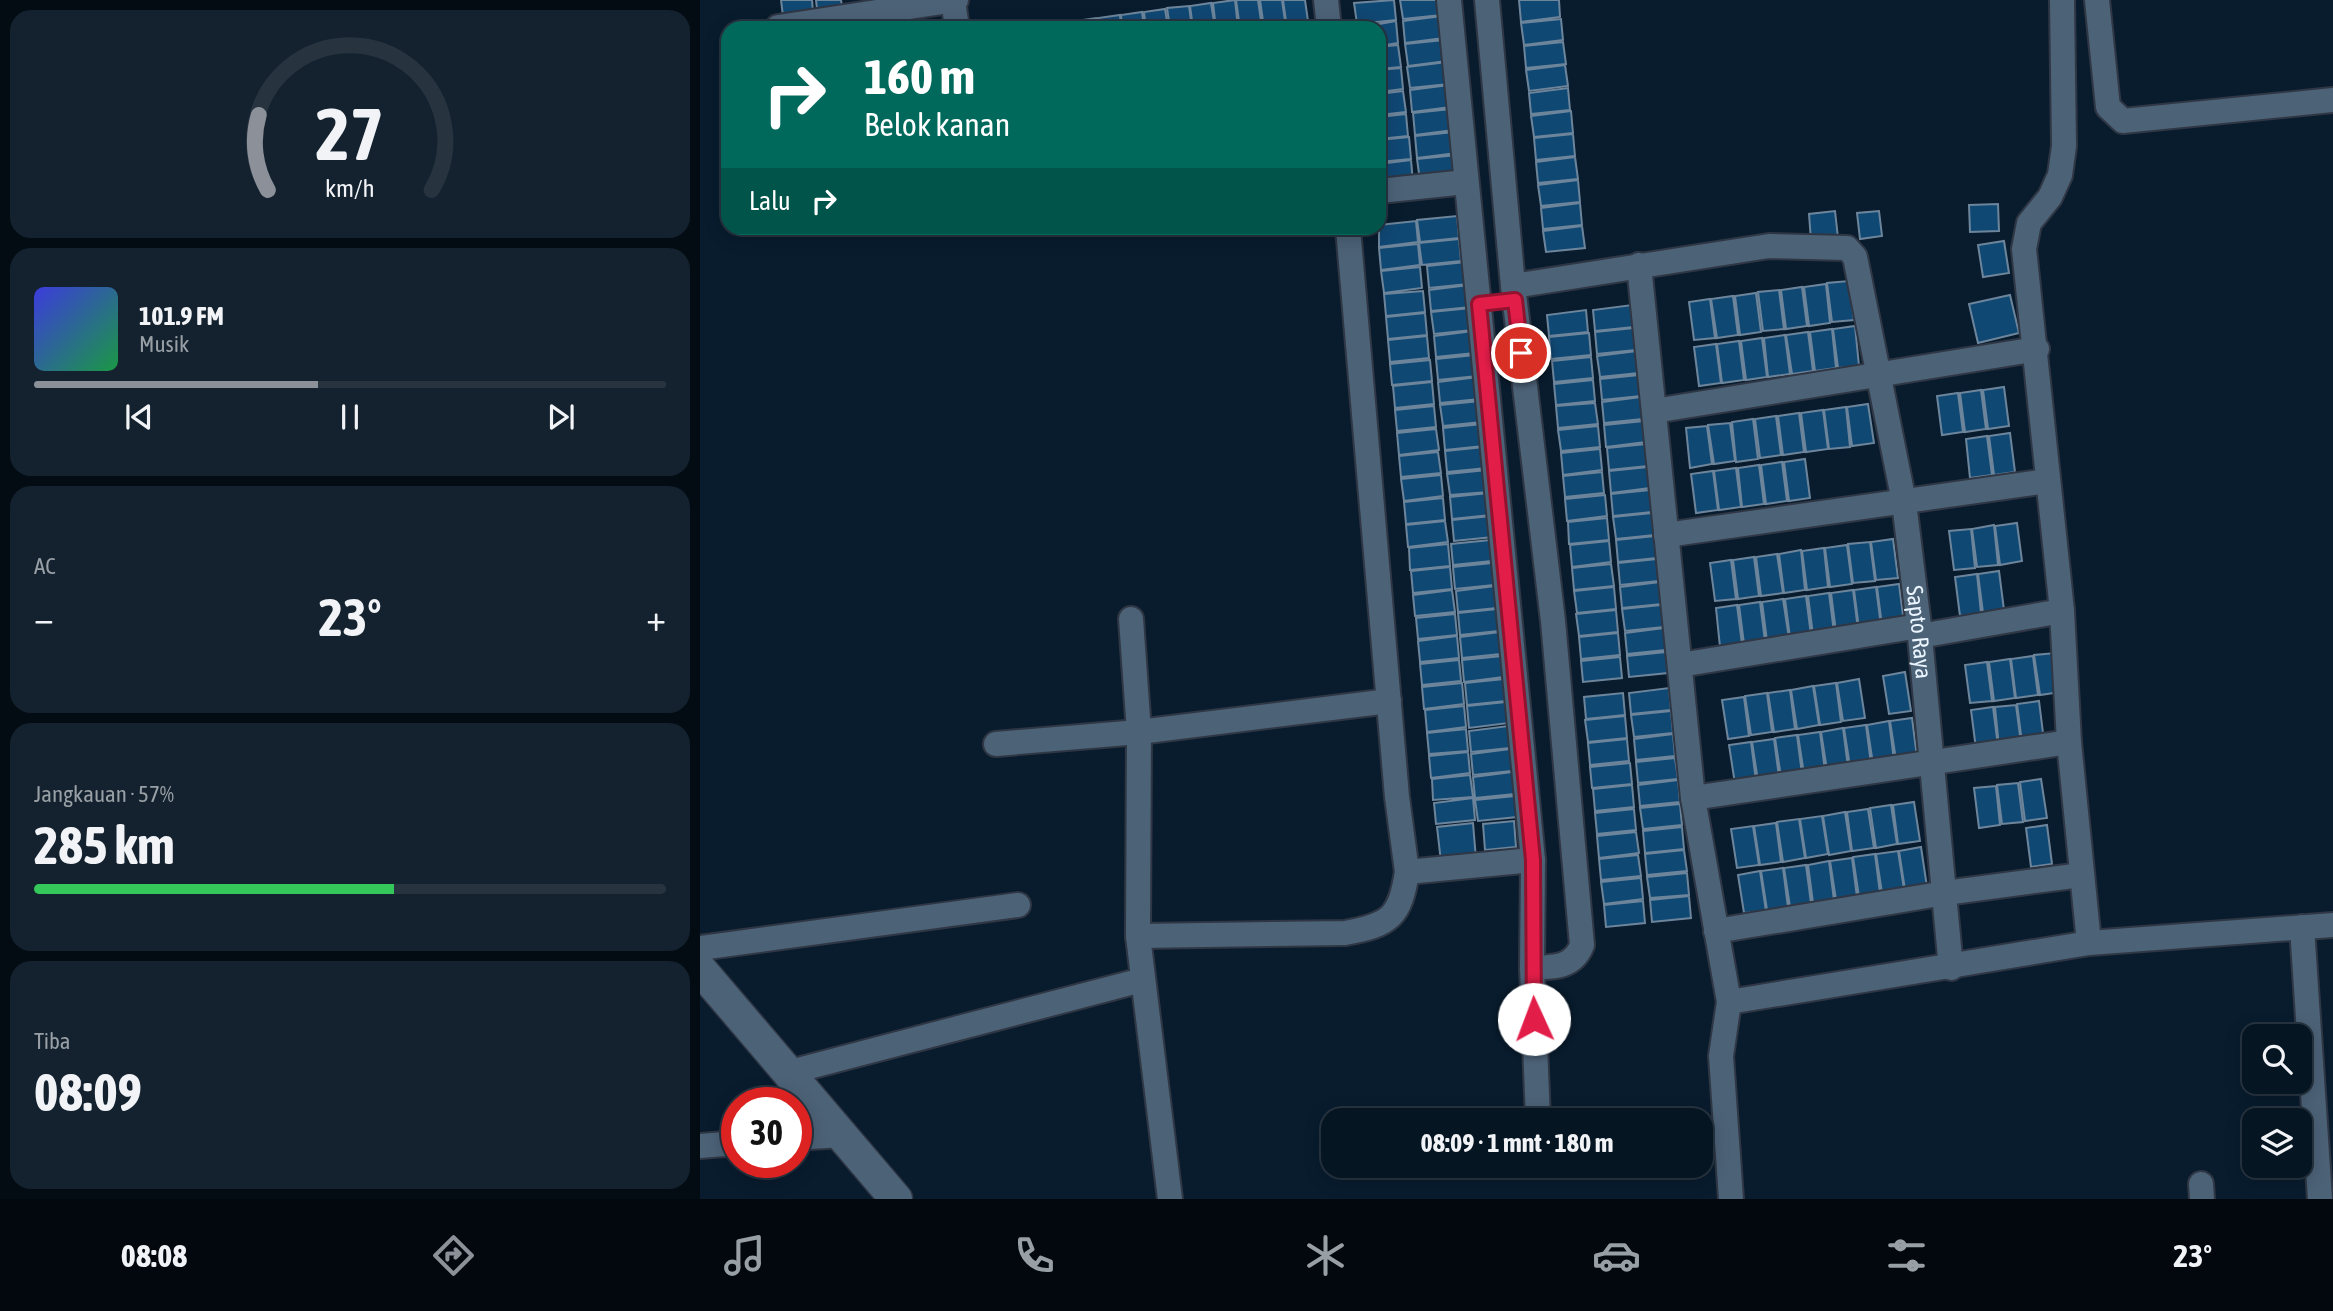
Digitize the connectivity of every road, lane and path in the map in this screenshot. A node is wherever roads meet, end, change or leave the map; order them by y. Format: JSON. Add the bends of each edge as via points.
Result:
{"nodes":[{"id":1,"x":954,"y":0,"type":"edge"},
{"id":2,"x":1326,"y":0,"type":"edge"},
{"id":3,"x":1449,"y":0,"type":"edge"},
{"id":4,"x":1487,"y":0,"type":"edge"},
{"id":5,"x":2062,"y":0,"type":"edge"},
{"id":6,"x":2097,"y":0,"type":"edge"},
{"id":7,"x":817,"y":21,"type":"edge"},
{"id":8,"x":956,"y":21,"type":"edge"},
{"id":9,"x":1328,"y":21,"type":"edge"},
{"id":10,"x":2333,"y":100,"type":"edge"},
{"id":11,"x":1466,"y":182,"type":"junction"},
{"id":12,"x":1386,"y":190,"type":"edge"},
{"id":13,"x":1350,"y":235,"type":"edge"},
{"id":14,"x":1639,"y":265,"type":"junction"},
{"id":15,"x":1514,"y":293,"type":"junction"},
{"id":16,"x":1479,"y":304,"type":"junction"},
{"id":17,"x":2037,"y":349,"type":"junction"},
{"id":18,"x":1881,"y":374,"type":"junction"},
{"id":19,"x":1654,"y":411,"type":"junction"},
{"id":20,"x":2047,"y":481,"type":"junction"},
{"id":21,"x":1904,"y":502,"type":"junction"},
{"id":22,"x":1666,"y":535,"type":"junction"},
{"id":23,"x":2062,"y":611,"type":"junction"},
{"id":24,"x":1131,"y":619,"type":"dead end"},
{"id":25,"x":1920,"y":631,"type":"junction"},
{"id":26,"x":1680,"y":665,"type":"junction"},
{"id":27,"x":1389,"y":701,"type":"junction"},
{"id":28,"x":1139,"y":732,"type":"junction"},
{"id":29,"x":2069,"y":742,"type":"junction"},
{"id":30,"x":996,"y":744,"type":"dead end"},
{"id":31,"x":1933,"y":762,"type":"junction"},
{"id":32,"x":1693,"y":798,"type":"junction"},
{"id":33,"x":1533,"y":860,"type":"junction"},
{"id":34,"x":1407,"y":872,"type":"junction"},
{"id":35,"x":2081,"y":875,"type":"junction"},
{"id":36,"x":1945,"y":893,"type":"junction"},
{"id":37,"x":1018,"y":905,"type":"dead end"},
{"id":38,"x":2333,"y":925,"type":"edge"},
{"id":39,"x":2302,"y":927,"type":"junction"},
{"id":40,"x":1716,"y":931,"type":"junction"},
{"id":41,"x":1138,"y":936,"type":"junction"},
{"id":42,"x":2089,"y":943,"type":"junction"},
{"id":43,"x":700,"y":948,"type":"edge"},
{"id":44,"x":1532,"y":968,"type":"junction"},
{"id":45,"x":1951,"y":968,"type":"junction"},
{"id":46,"x":700,"y":970,"type":"edge"},
{"id":47,"x":1142,"y":980,"type":"junction"},
{"id":48,"x":1729,"y":1002,"type":"junction"},
{"id":49,"x":790,"y":1072,"type":"junction"},
{"id":50,"x":1538,"y":1108,"type":"edge"},
{"id":51,"x":840,"y":1135,"type":"junction"},
{"id":52,"x":812,"y":1137,"type":"edge"},
{"id":53,"x":721,"y":1144,"type":"edge"},
{"id":54,"x":700,"y":1146,"type":"edge"},
{"id":55,"x":896,"y":1199,"type":"edge"},
{"id":56,"x":1170,"y":1199,"type":"edge"},
{"id":57,"x":1731,"y":1199,"type":"edge"},
{"id":58,"x":2320,"y":1199,"type":"edge"}],
"edges":[{"from":1,"to":7,"type":"street"},
{"from":1,"to":8,"type":"street"},
{"from":2,"to":9,"type":"street"},
{"from":3,"to":11,"type":"street"},
{"from":4,"to":15,"type":"street"},
{"from":5,"to":17,"type":"street","via":[[2064,146],[2060,175],[2050,197],[2029,223],[2024,249]]},
{"from":6,"to":10,"type":"street","via":[[2108,107],[2123,121]]},
{"from":11,"to":12,"type":"street"},
{"from":11,"to":16,"type":"street"},
{"from":13,"to":27,"type":"street"},
{"from":14,"to":15,"type":"street"},
{"from":14,"to":18,"type":"street","name":"Sapto Raya","via":[[1769,246],[1847,248],[1860,270]]},
{"from":14,"to":19,"type":"street"},
{"from":15,"to":16,"type":"street"},
{"from":15,"to":44,"type":"street","via":[[1553,621],[1582,945],[1568,964]]},
{"from":16,"to":33,"type":"street"},
{"from":17,"to":18,"type":"street"},
{"from":17,"to":20,"type":"street"},
{"from":18,"to":19,"type":"street"},
{"from":18,"to":21,"type":"street","name":"Sapto Raya"},
{"from":19,"to":22,"type":"street"},
{"from":20,"to":21,"type":"street"},
{"from":20,"to":23,"type":"street"},
{"from":21,"to":22,"type":"street"},
{"from":21,"to":25,"type":"street","name":"Sapto Raya"},
{"from":22,"to":26,"type":"street"},
{"from":23,"to":25,"type":"street"},
{"from":23,"to":29,"type":"street"},
{"from":24,"to":28,"type":"street"},
{"from":25,"to":26,"type":"street"},
{"from":25,"to":31,"type":"street","name":"Sapto Raya"},
{"from":26,"to":32,"type":"street"},
{"from":27,"to":28,"type":"street"},
{"from":27,"to":34,"type":"street"},
{"from":28,"to":30,"type":"street"},
{"from":28,"to":41,"type":"street"},
{"from":29,"to":31,"type":"street"},
{"from":29,"to":35,"type":"street"},
{"from":31,"to":32,"type":"street"},
{"from":31,"to":36,"type":"street","name":"Sapto Raya"},
{"from":32,"to":40,"type":"street"},
{"from":33,"to":34,"type":"street"},
{"from":33,"to":44,"type":"street"},
{"from":34,"to":41,"type":"street","via":[[1402,904],[1369,929]]},
{"from":35,"to":36,"type":"street"},
{"from":35,"to":42,"type":"street"},
{"from":36,"to":40,"type":"street"},
{"from":36,"to":45,"type":"street","name":"Sapto Raya"},
{"from":37,"to":43,"type":"street"},
{"from":38,"to":39,"type":"street"},
{"from":39,"to":42,"type":"street"},
{"from":39,"to":58,"type":"street"},
{"from":40,"to":48,"type":"street"},
{"from":41,"to":47,"type":"street"},
{"from":42,"to":45,"type":"street"},
{"from":44,"to":50,"type":"street"},
{"from":45,"to":48,"type":"street"},
{"from":46,"to":49,"type":"street"},
{"from":47,"to":49,"type":"street"},
{"from":47,"to":56,"type":"street"},
{"from":48,"to":57,"type":"street","via":[[1721,1056]]},
{"from":49,"to":51,"type":"street"},
{"from":51,"to":52,"type":"street"},
{"from":51,"to":55,"type":"street"},
{"from":53,"to":54,"type":"street"}]}
